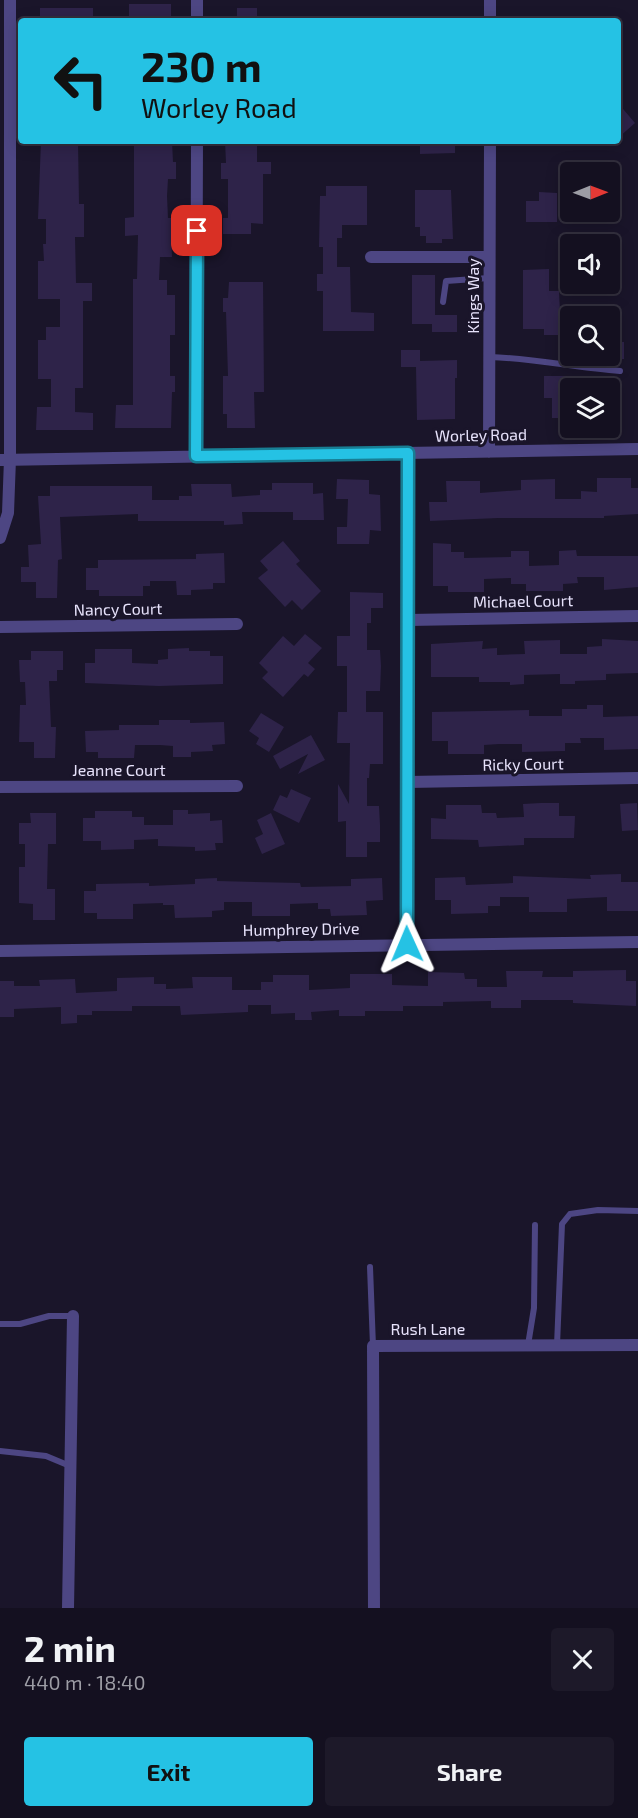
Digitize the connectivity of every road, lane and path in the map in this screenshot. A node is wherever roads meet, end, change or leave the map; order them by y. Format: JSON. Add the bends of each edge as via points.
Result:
{"nodes":[{"id":1,"x":10,"y":0,"type":"edge"},
{"id":2,"x":197,"y":0,"type":"edge"},
{"id":3,"x":490,"y":0,"type":"edge"},
{"id":4,"x":197,"y":18,"type":"edge"},
{"id":5,"x":490,"y":18,"type":"edge"},
{"id":6,"x":197,"y":144,"type":"edge"},
{"id":7,"x":490,"y":144,"type":"edge"},
{"id":8,"x":371,"y":257,"type":"dead end"},
{"id":9,"x":489,"y":257,"type":"junction"},
{"id":10,"x":489,"y":278,"type":"junction"},
{"id":11,"x":443,"y":302,"type":"dead end"},
{"id":12,"x":489,"y":357,"type":"junction"},
{"id":13,"x":620,"y":371,"type":"dead end"},
{"id":14,"x":638,"y":449,"type":"edge"},
{"id":15,"x":489,"y":452,"type":"junction"},
{"id":16,"x":408,"y":453,"type":"junction"},
{"id":17,"x":196,"y":456,"type":"junction"},
{"id":18,"x":5,"y":460,"type":"edge"},
{"id":19,"x":0,"y":538,"type":"edge"},
{"id":20,"x":638,"y":616,"type":"edge"},
{"id":21,"x":409,"y":620,"type":"junction"},
{"id":22,"x":237,"y":624,"type":"dead end"},
{"id":23,"x":0,"y":627,"type":"edge"},
{"id":24,"x":638,"y":778,"type":"edge"},
{"id":25,"x":408,"y":782,"type":"junction"},
{"id":26,"x":237,"y":786,"type":"dead end"},
{"id":27,"x":0,"y":787,"type":"edge"},
{"id":28,"x":638,"y":942,"type":"edge"},
{"id":29,"x":407,"y":944,"type":"junction"},
{"id":30,"x":0,"y":951,"type":"edge"},
{"id":31,"x":638,"y":1211,"type":"edge"},
{"id":32,"x":535,"y":1225,"type":"dead end"},
{"id":33,"x":369,"y":1267,"type":"dead end"},
{"id":34,"x":73,"y":1316,"type":"joint"},
{"id":35,"x":0,"y":1324,"type":"edge"},
{"id":36,"x":528,"y":1345,"type":"junction"},
{"id":37,"x":557,"y":1345,"type":"junction"},
{"id":38,"x":638,"y":1345,"type":"edge"},
{"id":39,"x":373,"y":1346,"type":"junction"},
{"id":40,"x":0,"y":1451,"type":"edge"},
{"id":41,"x":70,"y":1466,"type":"junction"},
{"id":42,"x":68,"y":1608,"type":"edge"},
{"id":43,"x":374,"y":1608,"type":"edge"}],
"edges":[{"from":1,"to":18,"type":"street"},
{"from":2,"to":4,"type":"street"},
{"from":3,"to":5,"type":"street"},
{"from":6,"to":17,"type":"street"},
{"from":7,"to":9,"type":"street","name":"Kings Way"},
{"from":8,"to":9,"type":"street"},
{"from":9,"to":10,"type":"street","name":"Kings Way"},
{"from":10,"to":11,"type":"lane","via":[[446,281]]},
{"from":10,"to":12,"type":"street","name":"Kings Way"},
{"from":12,"to":13,"type":"lane","via":[[518,357]]},
{"from":12,"to":15,"type":"street","name":"Kings Way"},
{"from":14,"to":15,"type":"street","name":"Worley Road"},
{"from":15,"to":16,"type":"street","name":"Worley Road"},
{"from":16,"to":17,"type":"street","name":"Worley Road"},
{"from":16,"to":21,"type":"street"},
{"from":17,"to":18,"type":"street","name":"Worley Road"},
{"from":18,"to":19,"type":"street","via":[[8,513]]},
{"from":20,"to":21,"type":"street","name":"Michael Court"},
{"from":21,"to":25,"type":"street"},
{"from":22,"to":23,"type":"street","name":"Nancy Court"},
{"from":24,"to":25,"type":"street","name":"Ricky Court"},
{"from":25,"to":29,"type":"street"},
{"from":26,"to":27,"type":"street","name":"Jeanne Court"},
{"from":28,"to":29,"type":"street","name":"Humphrey Drive"},
{"from":29,"to":30,"type":"street","name":"Humphrey Drive"},
{"from":31,"to":37,"type":"lane","via":[[570,1214],[562,1224]]},
{"from":32,"to":36,"type":"lane","via":[[534,1308]]},
{"from":33,"to":39,"type":"lane"},
{"from":34,"to":35,"type":"lane"},
{"from":34,"to":41,"type":"street"},
{"from":36,"to":37,"type":"street","name":"Rush Lane"},
{"from":36,"to":39,"type":"street","name":"Rush Lane"},
{"from":37,"to":38,"type":"street","name":"Rush Lane"},
{"from":39,"to":43,"type":"street","name":"Rush Lane"},
{"from":40,"to":41,"type":"lane","via":[[46,1456]]},
{"from":41,"to":42,"type":"street"}]}
